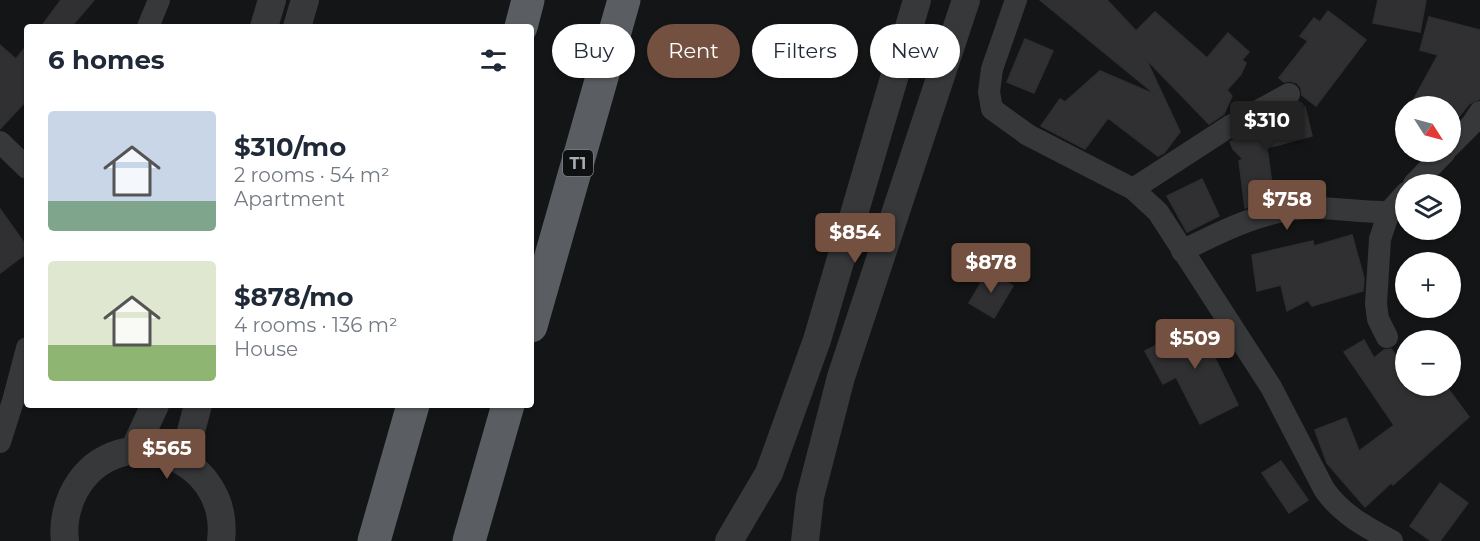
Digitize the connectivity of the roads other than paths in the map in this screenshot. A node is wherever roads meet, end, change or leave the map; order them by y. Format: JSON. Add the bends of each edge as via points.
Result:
{"nodes":[{"id":1,"x":272,"y":0,"type":"edge"},
{"id":2,"x":305,"y":0,"type":"edge"},
{"id":3,"x":528,"y":0,"type":"edge"},
{"id":4,"x":624,"y":0,"type":"edge"},
{"id":5,"x":917,"y":0,"type":"edge"},
{"id":6,"x":966,"y":0,"type":"edge"},
{"id":7,"x":1016,"y":0,"type":"edge"},
{"id":8,"x":154,"y":1,"type":"edge"},
{"id":9,"x":149,"y":24,"type":"edge"},
{"id":10,"x":265,"y":24,"type":"edge"},
{"id":11,"x":298,"y":24,"type":"edge"},
{"id":12,"x":522,"y":24,"type":"edge"},
{"id":13,"x":1289,"y":94,"type":"dead end"},
{"id":14,"x":1480,"y":112,"type":"edge"},
{"id":15,"x":1461,"y":135,"type":"edge"},
{"id":16,"x":0,"y":142,"type":"edge"},
{"id":17,"x":1436,"y":162,"type":"edge"},
{"id":18,"x":24,"y":165,"type":"edge"},
{"id":19,"x":1424,"y":174,"type":"edge"},
{"id":20,"x":1133,"y":189,"type":"junction"},
{"id":21,"x":1395,"y":205,"type":"edge"},
{"id":22,"x":1389,"y":212,"type":"junction"},
{"id":23,"x":1182,"y":251,"type":"junction"},
{"id":24,"x":534,"y":315,"type":"edge"},
{"id":25,"x":1387,"y":337,"type":"dead end"},
{"id":26,"x":24,"y":358,"type":"edge"},
{"id":27,"x":154,"y":408,"type":"edge"},
{"id":28,"x":197,"y":408,"type":"edge"},
{"id":29,"x":412,"y":408,"type":"edge"},
{"id":30,"x":507,"y":408,"type":"edge"},
{"id":31,"x":2,"y":433,"type":"edge"},
{"id":32,"x":134,"y":450,"type":"junction"},
{"id":33,"x":183,"y":460,"type":"junction"},
{"id":34,"x":65,"y":541,"type":"edge"},
{"id":35,"x":220,"y":541,"type":"edge"},
{"id":36,"x":374,"y":541,"type":"edge"},
{"id":37,"x":469,"y":541,"type":"edge"},
{"id":38,"x":729,"y":541,"type":"edge"},
{"id":39,"x":805,"y":541,"type":"edge"},
{"id":40,"x":1392,"y":541,"type":"edge"}],
"edges":[{"from":1,"to":10,"type":"street"},
{"from":2,"to":11,"type":"street"},
{"from":3,"to":12,"type":"highway"},
{"from":4,"to":24,"type":"highway","number":"T1"},
{"from":5,"to":38,"type":"street","via":[[817,340],[769,472]]},
{"from":6,"to":39,"type":"street","via":[[841,377],[810,497]]},
{"from":7,"to":20,"type":"street","via":[[992,69],[989,92],[993,110],[1028,135]]},
{"from":8,"to":9,"type":"street"},
{"from":13,"to":20,"type":"street","via":[[1230,126]]},
{"from":14,"to":15,"type":"street"},
{"from":16,"to":18,"type":"street"},
{"from":17,"to":19,"type":"street"},
{"from":20,"to":23,"type":"street","via":[[1158,212]]},
{"from":21,"to":22,"type":"street"},
{"from":22,"to":23,"type":"street","via":[[1286,210],[1237,224]]},
{"from":22,"to":25,"type":"street","via":[[1380,239],[1376,304]]},
{"from":23,"to":40,"type":"street","via":[[1271,387],[1334,503]]},
{"from":26,"to":31,"type":"street"},
{"from":27,"to":32,"type":"street"},
{"from":28,"to":33,"type":"street"},
{"from":29,"to":36,"type":"highway"},
{"from":30,"to":37,"type":"highway"},
{"from":32,"to":33,"type":"street","via":[[152,450]]},
{"from":32,"to":34,"type":"street","via":[[101,462],[82,480],[69,503]]},
{"from":33,"to":35,"type":"street","via":[[208,483],[215,497],[222,530]]}]}
